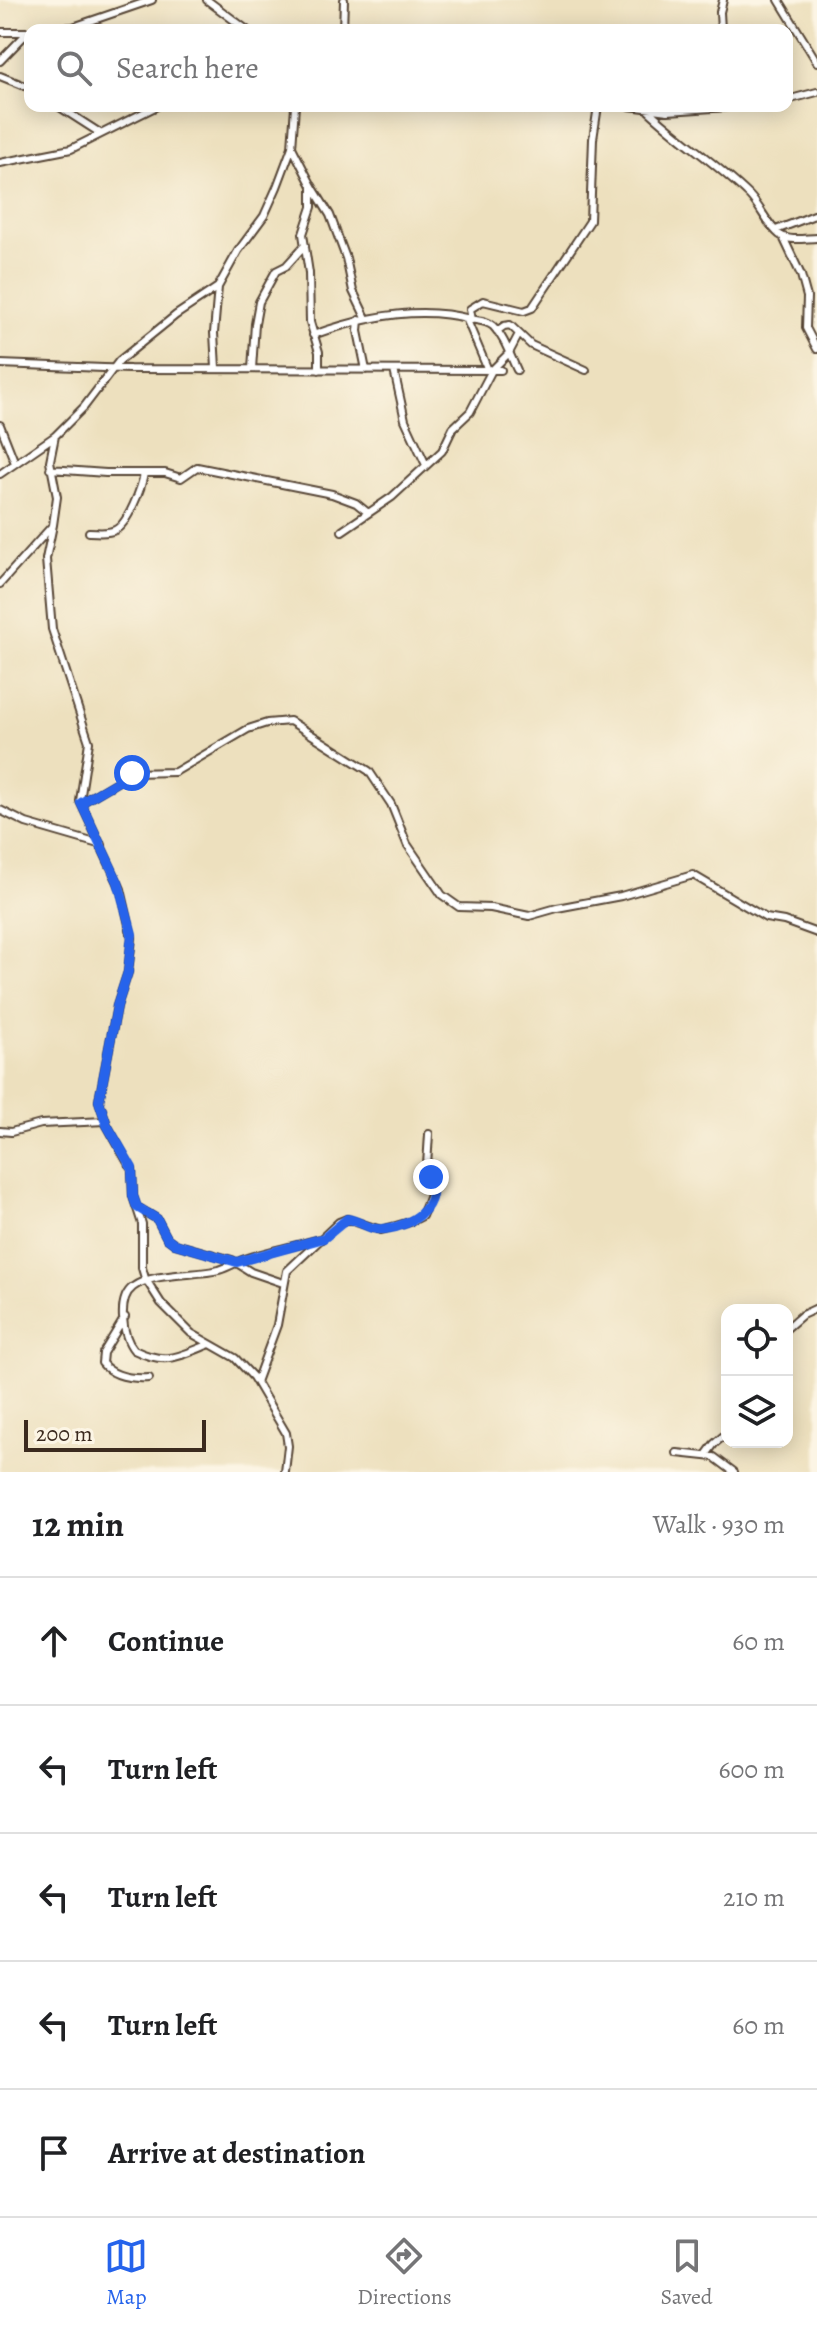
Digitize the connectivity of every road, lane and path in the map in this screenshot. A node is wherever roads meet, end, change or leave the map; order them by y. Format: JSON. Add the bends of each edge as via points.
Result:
{"nodes":[{"id":1,"x":152,"y":0,"type":"edge"},
{"id":2,"x":207,"y":0,"type":"edge"},
{"id":3,"x":344,"y":0,"type":"edge"},
{"id":4,"x":723,"y":0,"type":"edge"},
{"id":5,"x":779,"y":0,"type":"edge"},
{"id":6,"x":81,"y":24,"type":"edge"},
{"id":7,"x":239,"y":24,"type":"edge"},
{"id":8,"x":343,"y":24,"type":"edge"},
{"id":9,"x":721,"y":24,"type":"edge"},
{"id":10,"x":0,"y":32,"type":"edge"},
{"id":11,"x":24,"y":32,"type":"edge"},
{"id":12,"x":24,"y":37,"type":"edge"},
{"id":13,"x":0,"y":61,"type":"edge"},
{"id":14,"x":817,"y":62,"type":"edge"},
{"id":15,"x":0,"y":76,"type":"edge"},
{"id":16,"x":24,"y":86,"type":"edge"},
{"id":17,"x":817,"y":92,"type":"edge"},
{"id":18,"x":793,"y":98,"type":"edge"},
{"id":19,"x":67,"y":112,"type":"edge"},
{"id":20,"x":144,"y":112,"type":"edge"},
{"id":21,"x":295,"y":112,"type":"edge"},
{"id":22,"x":597,"y":112,"type":"edge"},
{"id":23,"x":650,"y":112,"type":"edge"},
{"id":24,"x":100,"y":133,"type":"junction"},
{"id":25,"x":292,"y":147,"type":"junction"},
{"id":26,"x":0,"y":163,"type":"edge"},
{"id":27,"x":312,"y":186,"type":"junction"},
{"id":28,"x":817,"y":214,"type":"edge"},
{"id":29,"x":776,"y":230,"type":"junction"},
{"id":30,"x":783,"y":237,"type":"junction"},
{"id":31,"x":817,"y":238,"type":"edge"},
{"id":32,"x":305,"y":245,"type":"junction"},
{"id":33,"x":218,"y":287,"type":"junction"},
{"id":34,"x":362,"y":319,"type":"junction"},
{"id":35,"x":469,"y":319,"type":"junction"},
{"id":36,"x":497,"y":331,"type":"junction"},
{"id":37,"x":519,"y":334,"type":"junction"},
{"id":38,"x":313,"y":335,"type":"junction"},
{"id":39,"x":817,"y":349,"type":"edge"},
{"id":40,"x":509,"y":353,"type":"junction"},
{"id":41,"x":0,"y":364,"type":"edge"},
{"id":42,"x":114,"y":367,"type":"junction"},
{"id":43,"x":216,"y":368,"type":"junction"},
{"id":44,"x":252,"y":369,"type":"junction"},
{"id":45,"x":319,"y":370,"type":"junction"},
{"id":46,"x":366,"y":370,"type":"junction"},
{"id":47,"x":394,"y":370,"type":"junction"},
{"id":48,"x":490,"y":370,"type":"junction"},
{"id":49,"x":501,"y":370,"type":"dead end"},
{"id":50,"x":517,"y":370,"type":"dead end"},
{"id":51,"x":586,"y":370,"type":"dead end"},
{"id":52,"x":0,"y":425,"type":"edge"},
{"id":53,"x":55,"y":436,"type":"junction"},
{"id":54,"x":15,"y":463,"type":"junction"},
{"id":55,"x":426,"y":465,"type":"junction"},
{"id":56,"x":50,"y":469,"type":"junction"},
{"id":57,"x":144,"y":473,"type":"junction"},
{"id":58,"x":0,"y":474,"type":"edge"},
{"id":59,"x":367,"y":512,"type":"junction"},
{"id":60,"x":53,"y":525,"type":"junction"},
{"id":61,"x":342,"y":531,"type":"dead end"},
{"id":62,"x":89,"y":532,"type":"dead end"},
{"id":63,"x":0,"y":584,"type":"edge"},
{"id":64,"x":81,"y":803,"type":"junction"},
{"id":65,"x":0,"y":810,"type":"edge"},
{"id":66,"x":102,"y":845,"type":"junction"},
{"id":67,"x":817,"y":933,"type":"edge"},
{"id":68,"x":105,"y":1121,"type":"junction"},
{"id":69,"x":0,"y":1131,"type":"edge"},
{"id":70,"x":429,"y":1134,"type":"dead end"},
{"id":71,"x":137,"y":1207,"type":"junction"},
{"id":72,"x":324,"y":1238,"type":"junction"},
{"id":73,"x":237,"y":1262,"type":"junction"},
{"id":74,"x":147,"y":1281,"type":"junction"},
{"id":75,"x":283,"y":1283,"type":"junction"},
{"id":76,"x":817,"y":1308,"type":"edge"},
{"id":77,"x":125,"y":1317,"type":"junction"},
{"id":78,"x":793,"y":1323,"type":"edge"},
{"id":79,"x":210,"y":1344,"type":"junction"},
{"id":80,"x":149,"y":1378,"type":"dead end"},
{"id":81,"x":256,"y":1382,"type":"junction"},
{"id":82,"x":721,"y":1438,"type":"edge"},
{"id":83,"x":677,"y":1453,"type":"dead end"},
{"id":84,"x":706,"y":1455,"type":"junction"},
{"id":85,"x":285,"y":1472,"type":"edge"},
{"id":86,"x":734,"y":1472,"type":"edge"}],
"edges":[{"from":1,"to":6,"type":"street"},
{"from":2,"to":7,"type":"street"},
{"from":3,"to":8,"type":"street"},
{"from":4,"to":9,"type":"street"},
{"from":5,"to":14,"type":"street"},
{"from":10,"to":11,"type":"street"},
{"from":12,"to":13,"type":"street"},
{"from":15,"to":16,"type":"street"},
{"from":17,"to":18,"type":"street"},
{"from":19,"to":24,"type":"street"},
{"from":20,"to":24,"type":"street"},
{"from":21,"to":25,"type":"street"},
{"from":22,"to":35,"type":"street","via":[[588,227],[532,308],[483,301],[470,309]]},
{"from":23,"to":29,"type":"street","via":[[716,165]]},
{"from":24,"to":26,"type":"street","via":[[62,152]]},
{"from":25,"to":27,"type":"street"},
{"from":25,"to":33,"type":"street","via":[[264,216]]},
{"from":27,"to":32,"type":"street"},
{"from":27,"to":34,"type":"street","via":[[330,215]]},
{"from":28,"to":29,"type":"street"},
{"from":29,"to":30,"type":"street"},
{"from":30,"to":31,"type":"street"},
{"from":30,"to":39,"type":"street","via":[[804,284],[806,328]]},
{"from":32,"to":38,"type":"street"},
{"from":32,"to":44,"type":"street","via":[[276,271],[259,302]]},
{"from":33,"to":42,"type":"street"},
{"from":33,"to":43,"type":"street"},
{"from":34,"to":35,"type":"street","via":[[434,313]]},
{"from":34,"to":38,"type":"street"},
{"from":34,"to":46,"type":"street","via":[[358,331]]},
{"from":35,"to":36,"type":"street","via":[[488,322]]},
{"from":35,"to":48,"type":"street"},
{"from":36,"to":37,"type":"street","via":[[507,324]]},
{"from":36,"to":40,"type":"street"},
{"from":37,"to":40,"type":"street"},
{"from":37,"to":51,"type":"street","via":[[537,349]]},
{"from":38,"to":45,"type":"street"},
{"from":40,"to":48,"type":"street"},
{"from":40,"to":50,"type":"street"},
{"from":41,"to":42,"type":"street"},
{"from":42,"to":43,"type":"street"},
{"from":42,"to":53,"type":"street"},
{"from":43,"to":44,"type":"street"},
{"from":44,"to":45,"type":"street"},
{"from":45,"to":46,"type":"street"},
{"from":46,"to":47,"type":"street"},
{"from":47,"to":48,"type":"street"},
{"from":47,"to":55,"type":"street","via":[[405,420]]},
{"from":48,"to":49,"type":"street"},
{"from":48,"to":55,"type":"street","via":[[470,412]]},
{"from":52,"to":54,"type":"street"},
{"from":53,"to":54,"type":"street"},
{"from":53,"to":56,"type":"street"},
{"from":54,"to":58,"type":"street"},
{"from":55,"to":59,"type":"street"},
{"from":56,"to":57,"type":"street"},
{"from":56,"to":60,"type":"street","via":[[57,497]]},
{"from":57,"to":59,"type":"street","via":[[181,478],[195,467],[206,468],[332,494]]},
{"from":57,"to":62,"type":"street","via":[[120,527]]},
{"from":59,"to":61,"type":"street"},
{"from":60,"to":63,"type":"street"},
{"from":60,"to":64,"type":"street","via":[[46,559],[52,629],[89,742]]},
{"from":64,"to":66,"type":"street"},
{"from":64,"to":67,"type":"street","via":[[132,773],[175,772],[248,729],[290,721],[369,771],[391,804],[407,844],[453,905],[530,916],[693,875],[766,918]]},
{"from":65,"to":66,"type":"street"},
{"from":66,"to":68,"type":"street","via":[[121,889],[132,938],[99,1096]]},
{"from":68,"to":69,"type":"street"},
{"from":68,"to":71,"type":"street","via":[[132,1168]]},
{"from":70,"to":72,"type":"street","via":[[427,1165],[433,1187],[422,1216],[381,1230],[347,1219]]},
{"from":71,"to":73,"type":"street","via":[[157,1219],[175,1244]]},
{"from":71,"to":74,"type":"street"},
{"from":72,"to":73,"type":"street"},
{"from":72,"to":75,"type":"street","via":[[291,1266]]},
{"from":73,"to":74,"type":"street"},
{"from":73,"to":75,"type":"street"},
{"from":74,"to":77,"type":"street","via":[[126,1296]]},
{"from":74,"to":79,"type":"street","via":[[191,1333]]},
{"from":75,"to":81,"type":"street","via":[[277,1325]]},
{"from":76,"to":78,"type":"street"},
{"from":77,"to":79,"type":"street","via":[[130,1347],[144,1355],[173,1359]]},
{"from":77,"to":80,"type":"street","via":[[102,1363],[122,1376]]},
{"from":79,"to":81,"type":"street","via":[[235,1358]]},
{"from":81,"to":85,"type":"street","via":[[286,1433]]},
{"from":82,"to":84,"type":"street"},
{"from":83,"to":84,"type":"street"},
{"from":84,"to":86,"type":"street"}]}
